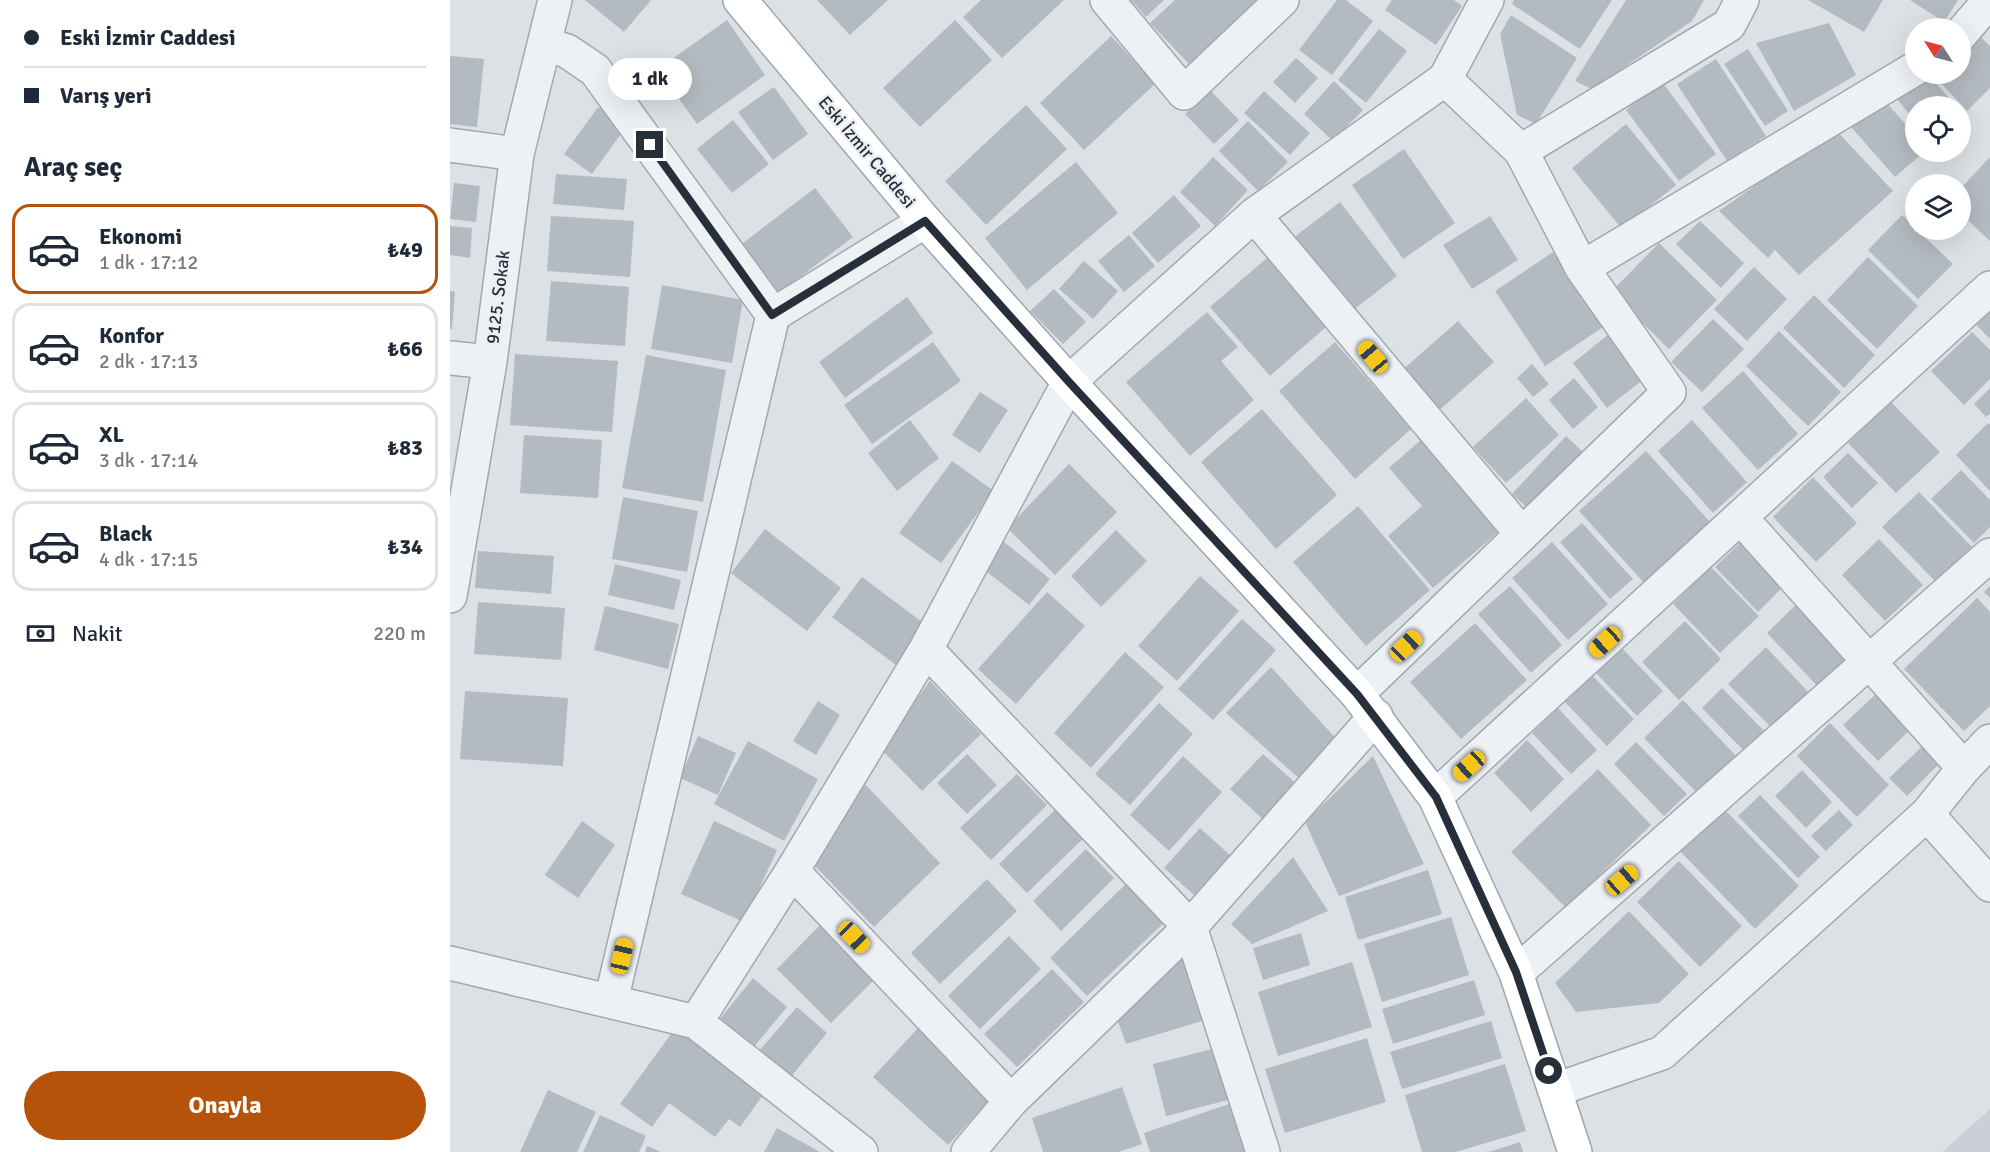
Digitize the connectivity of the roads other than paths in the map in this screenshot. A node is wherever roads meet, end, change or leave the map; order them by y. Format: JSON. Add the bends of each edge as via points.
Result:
{"nodes":[{"id":1,"x":555,"y":0,"type":"edge"},
{"id":2,"x":1107,"y":0,"type":"edge"},
{"id":3,"x":1281,"y":0,"type":"edge"},
{"id":4,"x":1487,"y":0,"type":"edge"},
{"id":5,"x":1742,"y":0,"type":"edge"},
{"id":6,"x":1989,"y":0,"type":"edge"},
{"id":7,"x":749,"y":3,"type":"edge"},
{"id":8,"x":1971,"y":22,"type":"edge"},
{"id":9,"x":544,"y":44,"type":"junction"},
{"id":10,"x":1905,"y":75,"type":"edge"},
{"id":11,"x":1445,"y":80,"type":"junction"},
{"id":12,"x":450,"y":145,"type":"edge"},
{"id":13,"x":1521,"y":151,"type":"junction"},
{"id":14,"x":517,"y":154,"type":"junction"},
{"id":15,"x":1254,"y":215,"type":"junction"},
{"id":16,"x":925,"y":221,"type":"junction"},
{"id":17,"x":1582,"y":268,"type":"junction"},
{"id":18,"x":1990,"y":288,"type":"edge"},
{"id":19,"x":772,"y":315,"type":"junction"},
{"id":20,"x":450,"y":358,"type":"edge"},
{"id":21,"x":490,"y":362,"type":"junction"},
{"id":22,"x":1069,"y":382,"type":"junction"},
{"id":23,"x":1741,"y":518,"type":"junction"},
{"id":24,"x":1522,"y":534,"type":"junction"},
{"id":25,"x":1990,"y":555,"type":"edge"},
{"id":26,"x":450,"y":596,"type":"edge"},
{"id":27,"x":926,"y":649,"type":"junction"},
{"id":28,"x":1869,"y":663,"type":"junction"},
{"id":29,"x":1366,"y":705,"type":"junction"},
{"id":30,"x":1990,"y":741,"type":"edge"},
{"id":31,"x":1964,"y":768,"type":"junction"},
{"id":32,"x":1436,"y":797,"type":"junction"},
{"id":33,"x":1927,"y":814,"type":"junction"},
{"id":34,"x":792,"y":871,"type":"junction"},
{"id":35,"x":1990,"y":885,"type":"edge"},
{"id":36,"x":1190,"y":927,"type":"junction"},
{"id":37,"x":450,"y":963,"type":"edge"},
{"id":38,"x":1516,"y":972,"type":"junction"},
{"id":39,"x":611,"y":1001,"type":"junction"},
{"id":40,"x":696,"y":1022,"type":"junction"},
{"id":41,"x":1556,"y":1090,"type":"junction"},
{"id":42,"x":1011,"y":1101,"type":"junction"},
{"id":43,"x":861,"y":1152,"type":"edge"},
{"id":44,"x":968,"y":1152,"type":"edge"},
{"id":45,"x":1263,"y":1152,"type":"edge"},
{"id":46,"x":1575,"y":1152,"type":"edge"}],
"edges":[{"from":1,"to":9,"type":"street","name":"9125. Sokak"},
{"from":2,"to":3,"type":"street","via":[[1184,93]]},
{"from":4,"to":11,"type":"street"},
{"from":5,"to":13,"type":"street","via":[[1729,24]]},
{"from":6,"to":8,"type":"street"},
{"from":7,"to":16,"type":"main road","name":"Eski İzmir Caddesi"},
{"from":9,"to":14,"type":"street","name":"9125. Sokak"},
{"from":9,"to":19,"type":"street","via":[[567,51],[595,70]]},
{"from":10,"to":17,"type":"street"},
{"from":11,"to":13,"type":"street"},
{"from":11,"to":15,"type":"street"},
{"from":12,"to":14,"type":"street"},
{"from":13,"to":17,"type":"street"},
{"from":14,"to":21,"type":"street","name":"9125. Sokak"},
{"from":15,"to":22,"type":"street"},
{"from":15,"to":24,"type":"street"},
{"from":16,"to":19,"type":"street"},
{"from":16,"to":22,"type":"main road","name":"Eski İzmir Caddesi"},
{"from":17,"to":24,"type":"street","via":[[1669,392]]},
{"from":18,"to":23,"type":"street"},
{"from":19,"to":39,"type":"street"},
{"from":20,"to":21,"type":"street"},
{"from":21,"to":26,"type":"street","name":"9125. Sokak"},
{"from":22,"to":27,"type":"street"},
{"from":22,"to":29,"type":"main road","name":"Eski İzmir Caddesi"},
{"from":23,"to":28,"type":"street"},
{"from":23,"to":32,"type":"street"},
{"from":24,"to":29,"type":"street"},
{"from":25,"to":28,"type":"street"},
{"from":27,"to":34,"type":"street"},
{"from":27,"to":36,"type":"street"},
{"from":28,"to":31,"type":"street"},
{"from":28,"to":38,"type":"street"},
{"from":29,"to":32,"type":"main road","name":"Eski İzmir Caddesi"},
{"from":29,"to":36,"type":"street"},
{"from":30,"to":31,"type":"street"},
{"from":31,"to":33,"type":"street"},
{"from":32,"to":38,"type":"main road","name":"Eski İzmir Caddesi"},
{"from":33,"to":35,"type":"street"},
{"from":33,"to":41,"type":"street","via":[[1662,1053]]},
{"from":34,"to":40,"type":"street"},
{"from":34,"to":42,"type":"street"},
{"from":36,"to":42,"type":"street"},
{"from":36,"to":45,"type":"street"},
{"from":37,"to":39,"type":"street"},
{"from":38,"to":41,"type":"main road","name":"Eski İzmir Caddesi"},
{"from":39,"to":40,"type":"street"},
{"from":40,"to":43,"type":"street"},
{"from":41,"to":46,"type":"main road","name":"Eski İzmir Caddesi"},
{"from":42,"to":44,"type":"street"}]}
